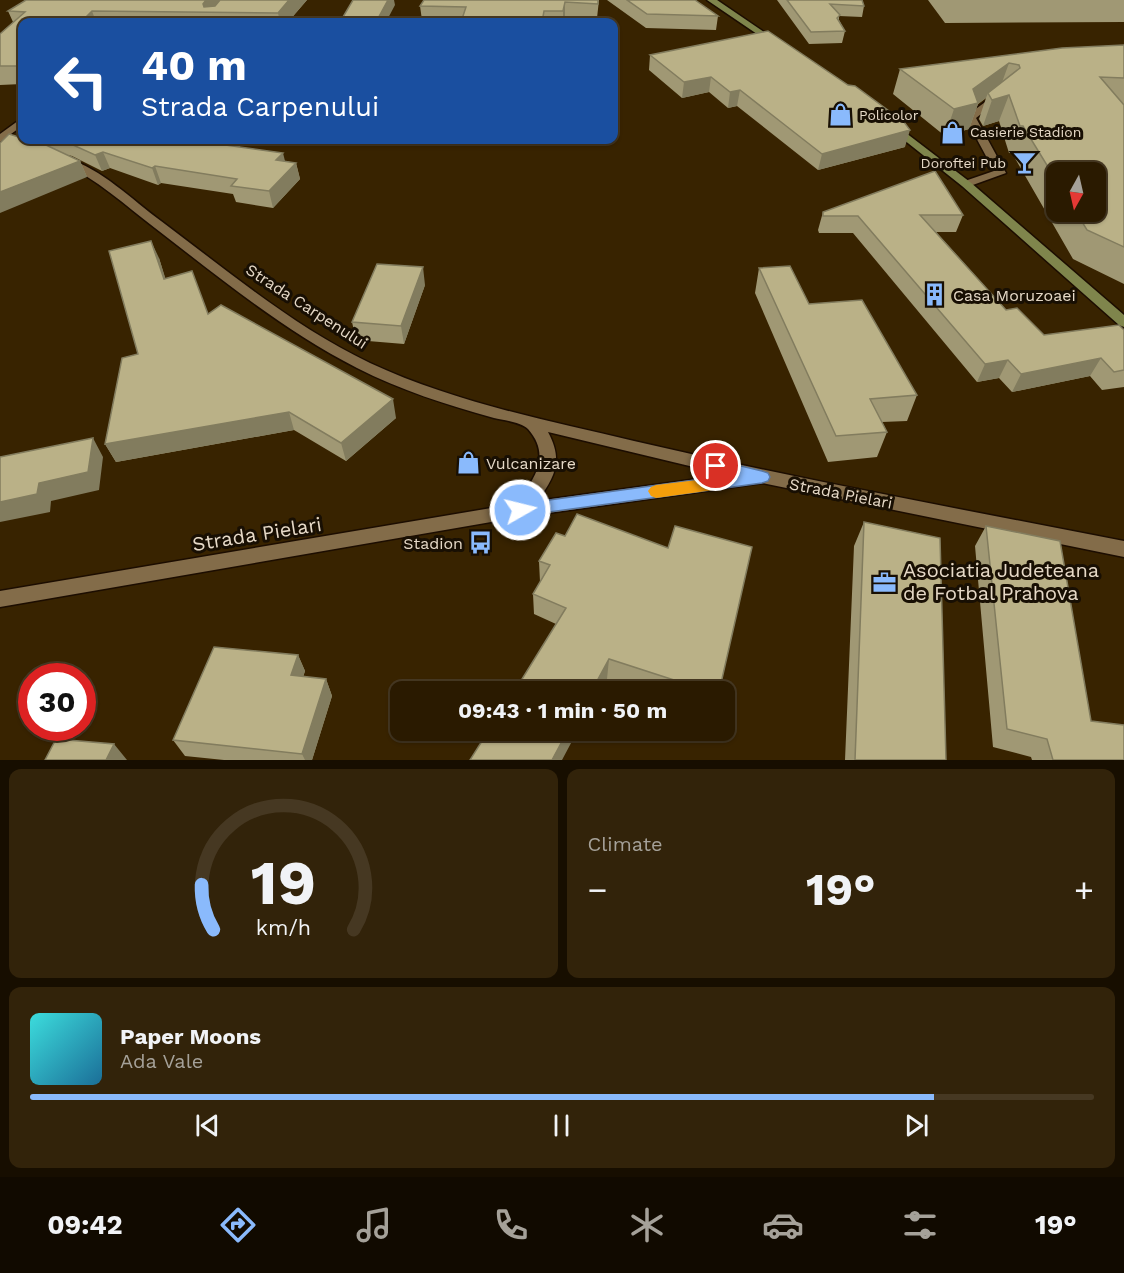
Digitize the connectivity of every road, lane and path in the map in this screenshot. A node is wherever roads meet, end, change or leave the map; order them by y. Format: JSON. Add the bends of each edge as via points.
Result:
{"nodes":[{"id":1,"x":711,"y":0,"type":"edge"},
{"id":2,"x":783,"y":48,"type":"edge"},
{"id":3,"x":1005,"y":92,"type":"edge"},
{"id":4,"x":881,"y":116,"type":"edge"},
{"id":5,"x":18,"y":124,"type":"edge"},
{"id":6,"x":0,"y":140,"type":"edge"},
{"id":7,"x":21,"y":146,"type":"edge"},
{"id":8,"x":50,"y":155,"type":"edge"},
{"id":9,"x":966,"y":184,"type":"junction"},
{"id":10,"x":1124,"y":322,"type":"edge"},
{"id":11,"x":531,"y":422,"type":"junction"},
{"id":12,"x":762,"y":477,"type":"junction"},
{"id":13,"x":520,"y":510,"type":"junction"},
{"id":14,"x":1124,"y":549,"type":"edge"},
{"id":15,"x":0,"y":599,"type":"edge"}],
"edges":[{"from":1,"to":2,"type":"street"},
{"from":3,"to":9,"type":"street","via":[[970,117],[1000,173]]},
{"from":4,"to":9,"type":"street"},
{"from":5,"to":6,"type":"street"},
{"from":6,"to":7,"type":"street"},
{"from":8,"to":11,"type":"street","name":"Strada Carpenului","via":[[102,180],[233,280],[335,351],[409,385]]},
{"from":9,"to":10,"type":"street"},
{"from":11,"to":12,"type":"street","name":"Strada Carpenului"},
{"from":11,"to":13,"type":"street","via":[[544,435],[549,452],[547,470]]},
{"from":12,"to":13,"type":"street","name":"Strada Pielari"},
{"from":12,"to":14,"type":"street","name":"Strada Pielari"},
{"from":13,"to":15,"type":"street","name":"Strada Pielari"}]}
